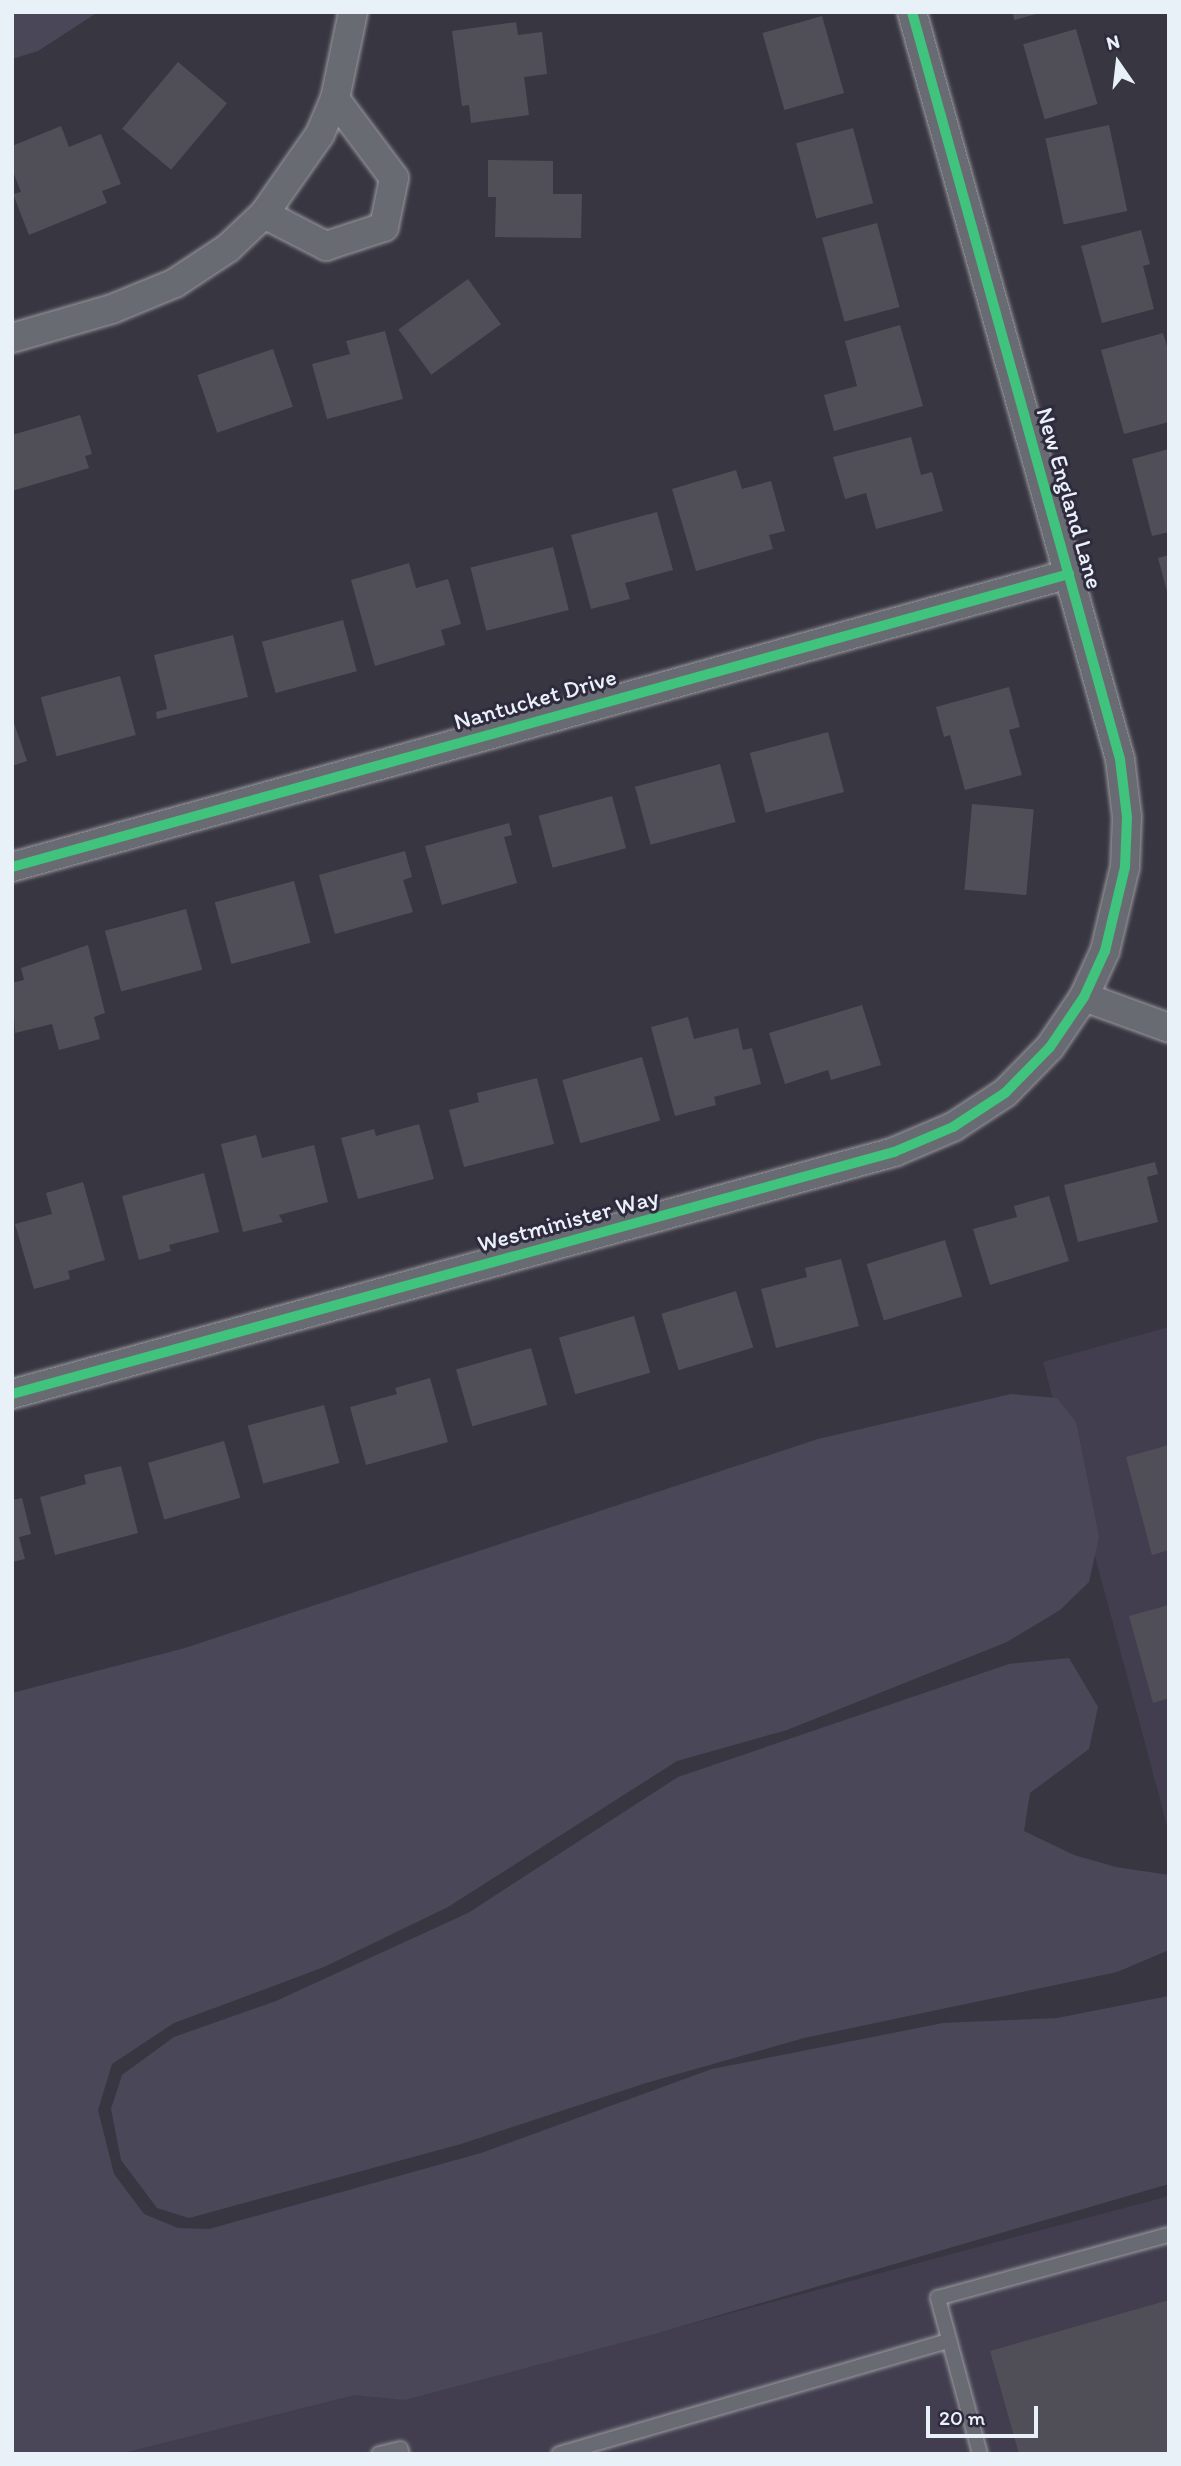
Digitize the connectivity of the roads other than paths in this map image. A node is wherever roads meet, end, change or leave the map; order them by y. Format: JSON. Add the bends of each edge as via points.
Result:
{"nodes":[{"id":1,"x":353,"y":12,"type":"edge"},
{"id":2,"x":912,"y":12,"type":"edge"},
{"id":3,"x":335,"y":99,"type":"junction"},
{"id":4,"x":264,"y":214,"type":"junction"},
{"id":5,"x":12,"y":338,"type":"edge"},
{"id":6,"x":1069,"y":574,"type":"junction"},
{"id":7,"x":12,"y":867,"type":"edge"},
{"id":8,"x":1084,"y":998,"type":"junction"},
{"id":9,"x":1169,"y":1028,"type":"edge"},
{"id":10,"x":12,"y":1394,"type":"edge"},
{"id":11,"x":1169,"y":2235,"type":"edge"},
{"id":12,"x":949,"y":2341,"type":"junction"},
{"id":13,"x":379,"y":2454,"type":"edge"},
{"id":14,"x":402,"y":2454,"type":"edge"},
{"id":15,"x":559,"y":2454,"type":"edge"},
{"id":16,"x":979,"y":2454,"type":"edge"}],
"edges":[{"from":1,"to":3,"type":"street"},
{"from":2,"to":6,"type":"street","name":"New England Lane"},
{"from":3,"to":4,"type":"street","via":[[295,176]]},
{"from":3,"to":4,"type":"street","via":[[394,178],[384,227],[326,246]]},
{"from":4,"to":5,"type":"street","via":[[229,248],[175,283],[112,309]]},
{"from":6,"to":7,"type":"street","name":"Nantucket Drive"},
{"from":6,"to":8,"type":"street","name":"New England Lane","via":[[1120,759],[1127,817],[1116,916]]},
{"from":8,"to":9,"type":"street"},
{"from":8,"to":10,"type":"street","name":"Westminister Way","via":[[1050,1047],[1004,1093],[953,1127],[894,1152]]},
{"from":11,"to":12,"type":"lane","via":[[938,2298]]},
{"from":12,"to":15,"type":"lane"},
{"from":12,"to":16,"type":"lane"},
{"from":13,"to":14,"type":"lane","via":[[400,2449]]}]}
